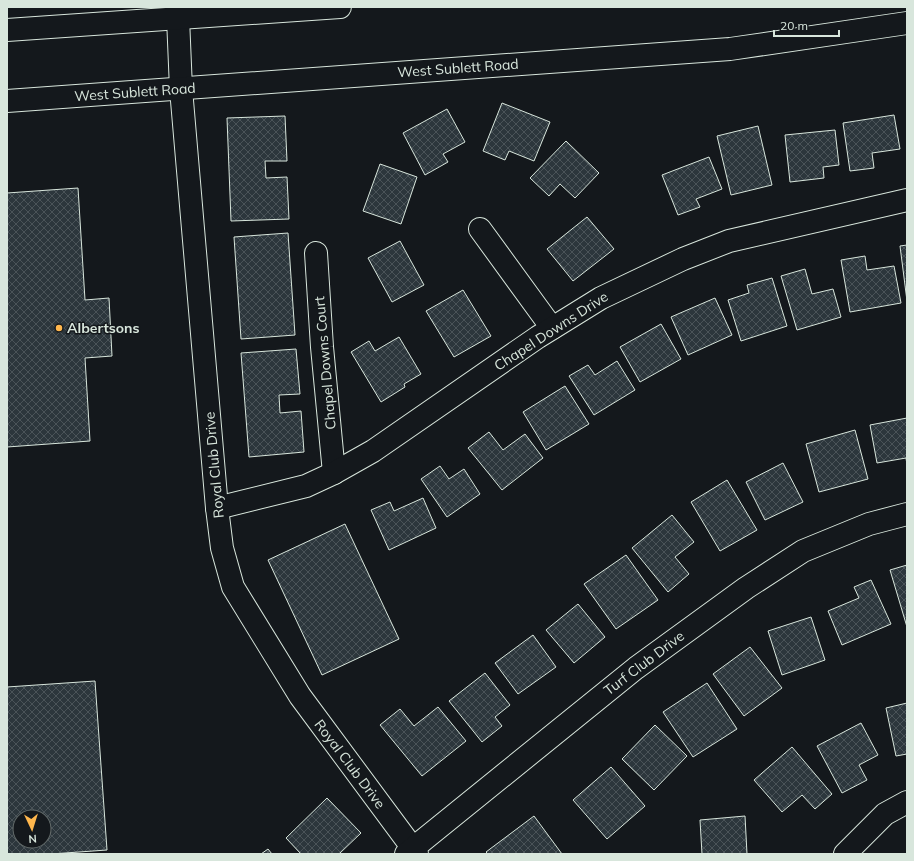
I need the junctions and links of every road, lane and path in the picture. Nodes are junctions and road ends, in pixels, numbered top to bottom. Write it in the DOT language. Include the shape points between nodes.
graph roads {
  1 [pos="340,7"];
  2 [pos="178,18"];
  3 [pos="907,23"];
  4 [pos="7,30"];
  5 [pos="181,89"];
  6 [pos="7,101"];
  7 [pos="907,200"];
  8 [pos="480,229"];
  9 [pos="316,253"];
  10 [pos="552,328"];
  11 [pos="334,473"];
  12 [pos="217,508"];
  13 [pos="907,514"];
  14 [pos="907,802"];
  15 [pos="412,852"];
  16 [pos="845,854"];
  1 -- 2 [label="street"];
  2 -- 4 [label="street"];
  2 -- 5 [label="street, Royal Club Drive"];
  3 -- 5 [label="street, West Sublett Road" via="730,48"];
  5 -- 6 [label="street, West Sublett Road"];
  5 -- 12 [label="street, Royal Club Drive"];
  7 -- 10 [label="street, Chapel Downs Drive" via="729,241 683,259 601,298"];
  8 -- 10 [label="street"];
  9 -- 11 [label="street, Chapel Downs Court"];
  10 -- 11 [label="street, Chapel Downs Drive" via="373,451"];
  11 -- 12 [label="street, Chapel Downs Drive" via="306,486"];
  12 -- 15 [label="street, Royal Club Drive" via="222,548 233,586 300,696"];
  13 -- 15 [label="street, Turf Club Drive" via="869,524 803,551 746,588 636,668"];
  14 -- 16 [label="street" via="885,814"];
}
